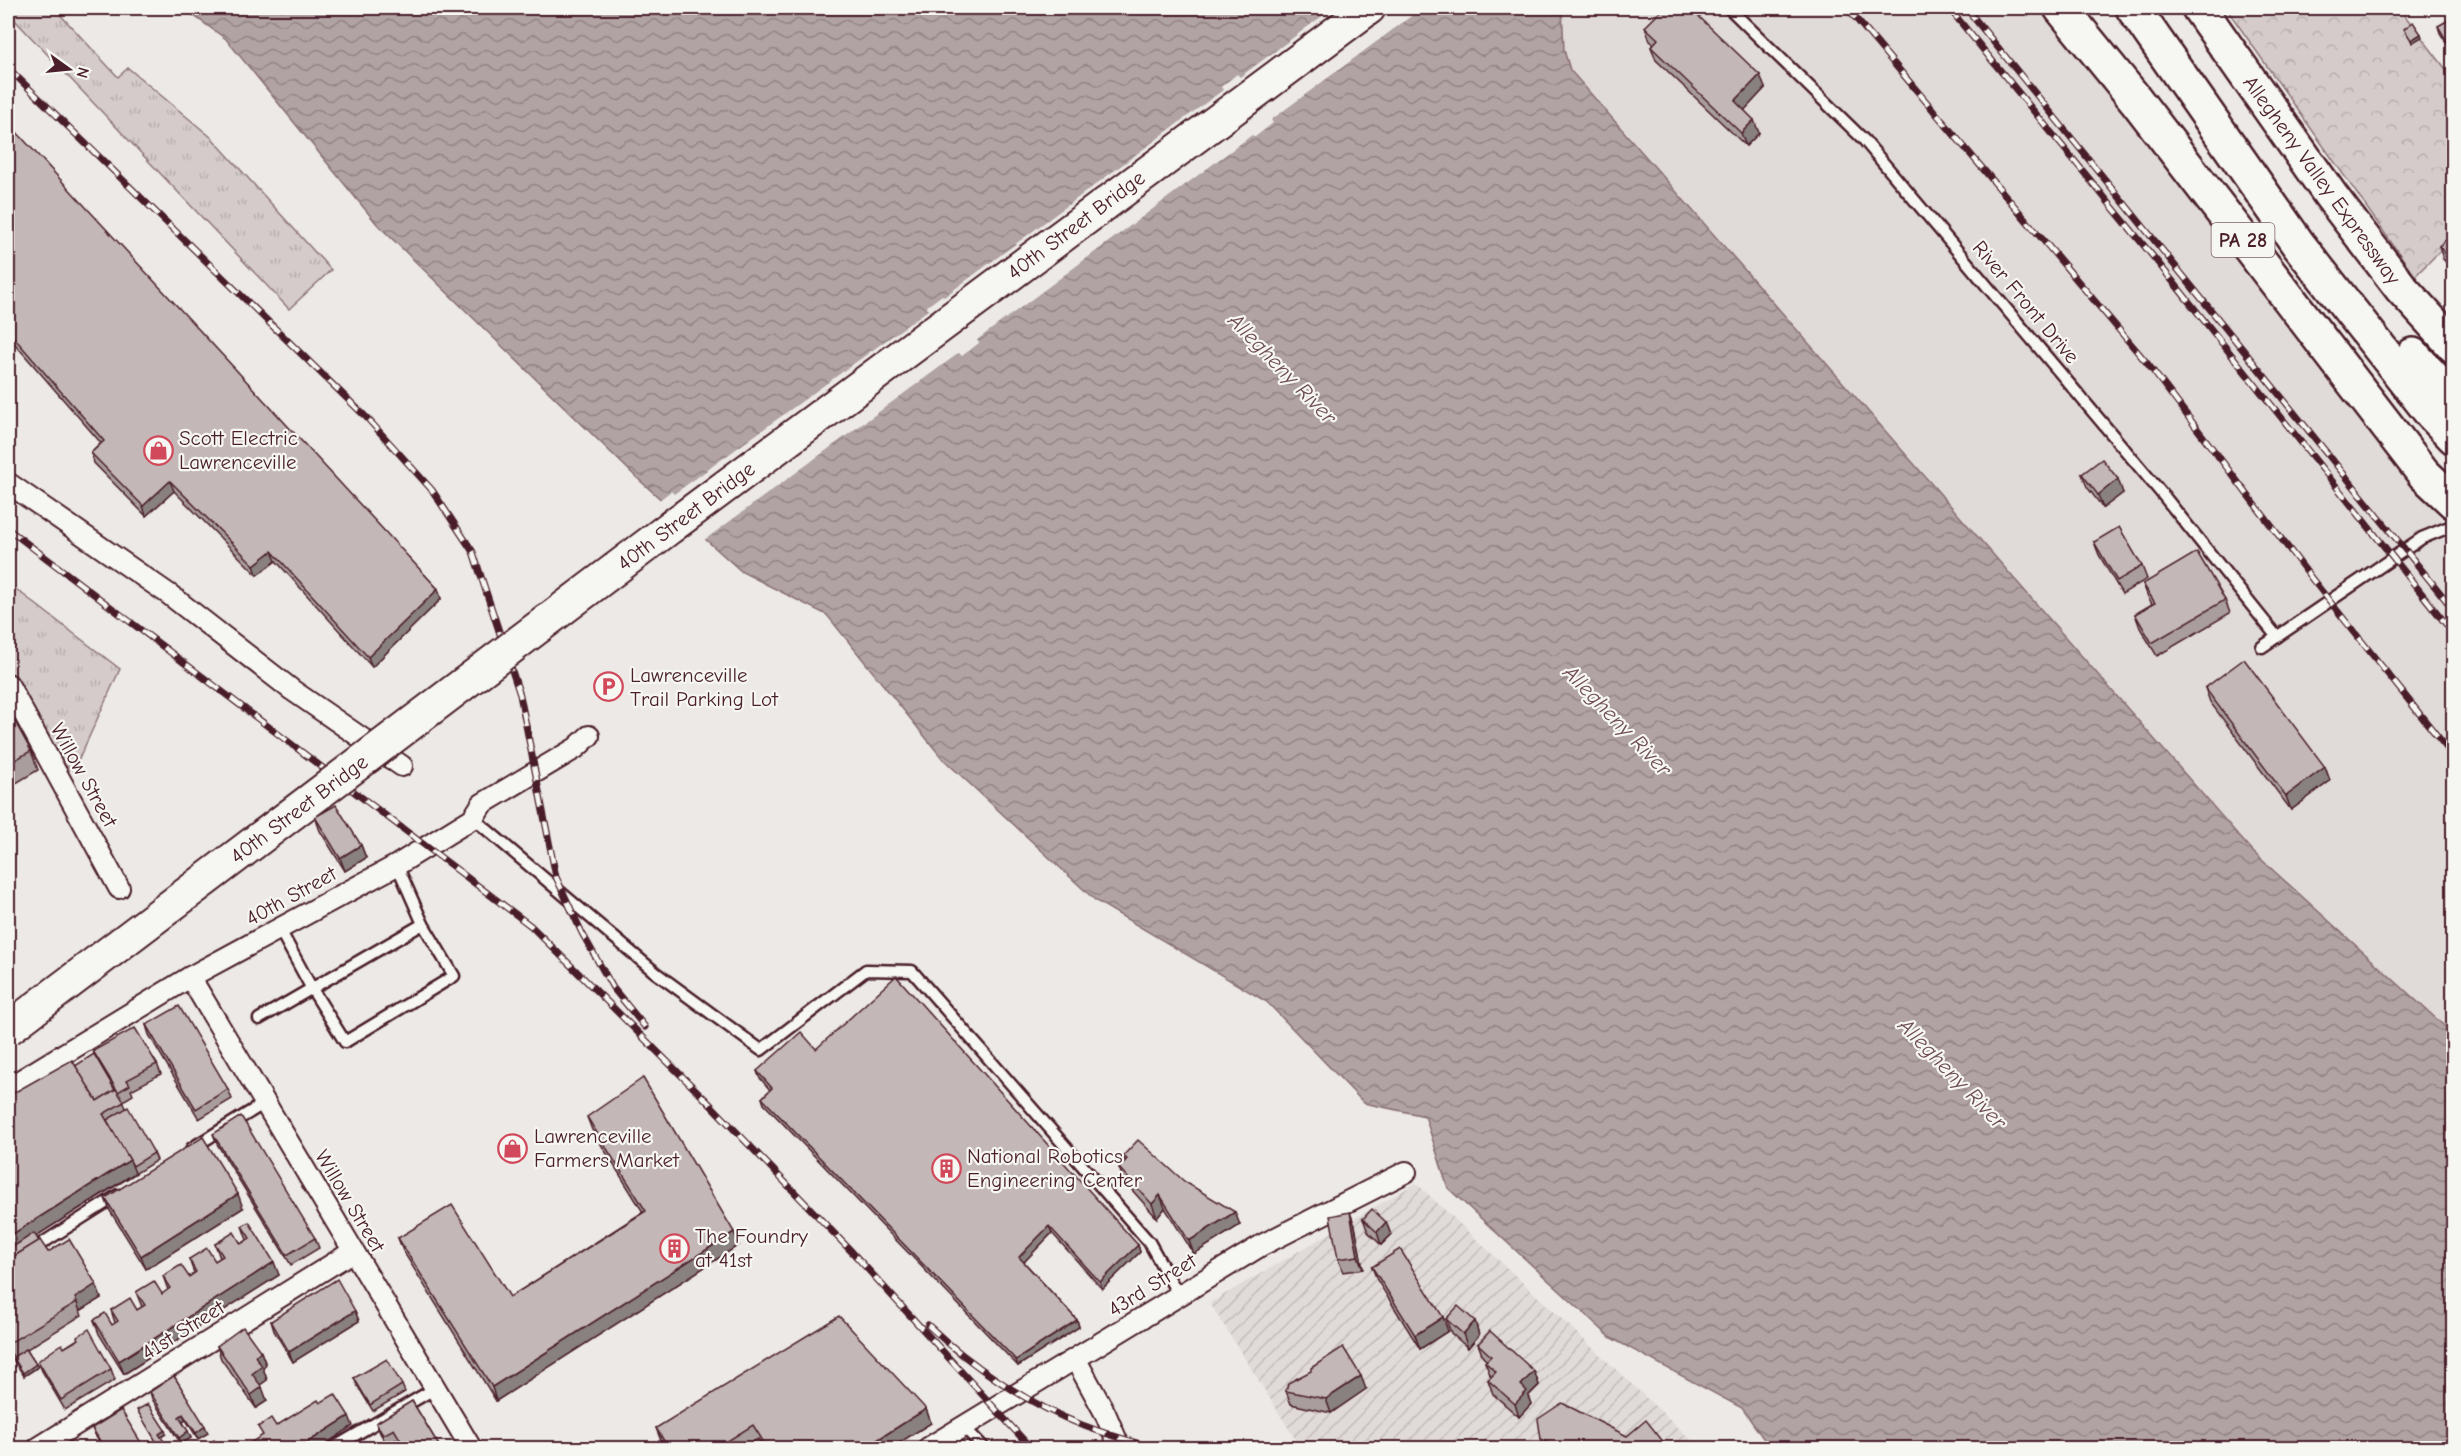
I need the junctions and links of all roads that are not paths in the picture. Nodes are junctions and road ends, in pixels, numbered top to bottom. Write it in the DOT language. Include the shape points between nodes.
graph roads {
  1 [pos="1369,8"];
  2 [pos="1729,8"];
  3 [pos="2061,8"];
  4 [pos="2133,8"];
  5 [pos="2158,8"];
  6 [pos="2201,12"];
  7 [pos="2454,346"];
  8 [pos="2454,401"];
  9 [pos="2454,437"];
  10 [pos="2424,474"];
  11 [pos="8,483"];
  12 [pos="2454,502"];
  13 [pos="2454,510"];
  14 [pos="2454,525"];
  15 [pos="2277,637"];
  16 [pos="2262,647"];
  17 [pos="8,684"];
  18 [pos="589,736"];
  19 [pos="402,766"];
  20 [pos="473,818"];
  21 [pos="397,865"];
  22 [pos="119,888"];
  23 [pos="423,924"];
  24 [pos="280,930"];
  25 [pos="190,976"];
  26 [pos="312,989"];
  27 [pos="259,1019"];
  28 [pos="8,1029"];
  29 [pos="8,1088"];
  30 [pos="263,1104"];
  31 [pos="178,1158"];
  32 [pos="1406,1172"];
  33 [pos="128,1189"];
  34 [pos="352,1252"];
  35 [pos="8,1265"];
  36 [pos="1179,1296"];
  37 [pos="1076,1360"];
  38 [pos="434,1389"];
  39 [pos="963,1426"];
  40 [pos="38,1449"];
  41 [pos="333,1449"];
  42 [pos="471,1449"];
  43 [pos="928,1449"];
  44 [pos="984,1449"];
  45 [pos="1120,1449"];
  1 -- 28 [label="main road, 40th Street Bridge, bridge" via="681,519"];
  2 -- 15 [label="lane, River Front Drive" via="1864,140 2163,495"];
  3 -- 10 [label="highway, PA 28"];
  4 -- 9 [label="highway" via="2298,244"];
  5 -- 8 [label="highway" via="2295,207 2350,279"];
  6 -- 7 [label="highway, Allegheny Valley Expressway" via="2331,196 2402,289"];
  10 -- 12 [label="highway, PA 28"];
  10 -- 13 [label="highway"];
  11 -- 19 [label="street" via="170,595 292,690"];
  14 -- 15 [label="lane" via="2421,538"];
  15 -- 16 [label="lane"];
  17 -- 22 [label="street, Willow Street"];
  18 -- 20 [label="street, 40th Street" via="576,748 482,804"];
  20 -- 21 [label="street, 40th Street"];
  20 -- 36 [label="lane" via="656,973 761,1050 866,970 912,971 1149,1242"];
  21 -- 23 [label="lane"];
  21 -- 24 [label="street, 40th Street"];
  23 -- 26 [label="lane"];
  23 -- 26 [label="lane" via="454,976 345,1042"];
  24 -- 25 [label="street, 40th Street"];
  24 -- 26 [label="lane"];
  25 -- 29 [label="street, 40th Street"];
  25 -- 30 [label="street, Willow Street"];
  26 -- 27 [label="lane"];
  30 -- 31 [label="lane"];
  30 -- 34 [label="street, Willow Street"];
  32 -- 36 [label="street, 43rd Street" via="1262,1245"];
  33 -- 35 [label="lane"];
  34 -- 38 [label="street, Willow Street"];
  34 -- 40 [label="street, 41st Street"];
  36 -- 37 [label="street, 43rd Street"];
  37 -- 39 [label="street, 43rd Street"];
  37 -- 45 [label="street"];
  38 -- 41 [label="lane"];
  38 -- 42 [label="street, Willow Street"];
  39 -- 43 [label="street, 43rd Street"];
  39 -- 44 [label="lane"];
}
